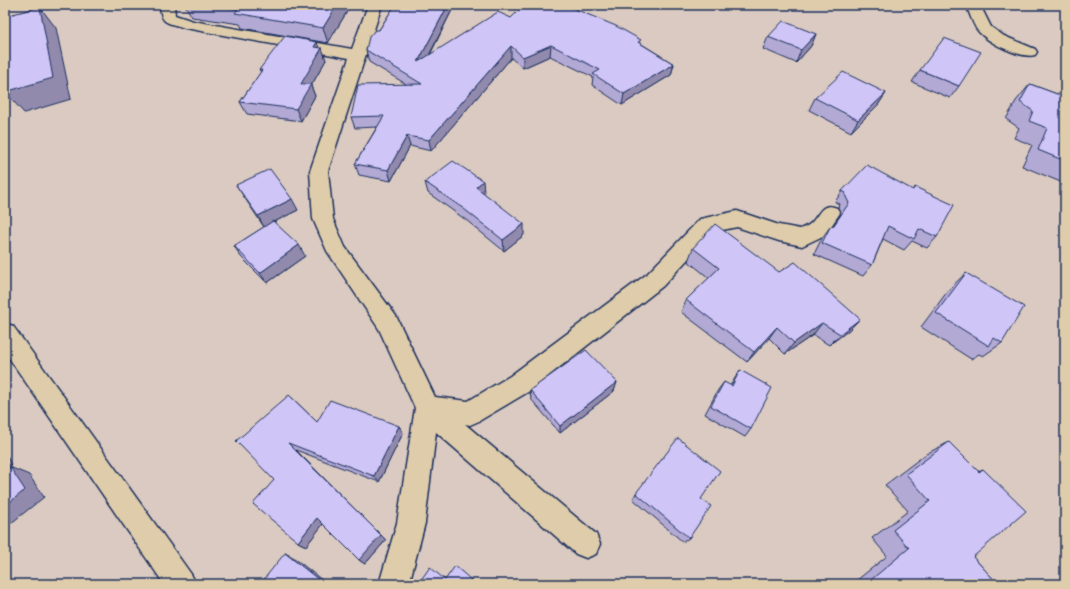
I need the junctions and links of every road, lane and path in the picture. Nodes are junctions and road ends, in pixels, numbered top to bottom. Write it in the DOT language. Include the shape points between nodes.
graph roads {
  1 [pos="167,5"];
  2 [pos="375,5"];
  3 [pos="973,5"];
  4 [pos="1030,52"];
  5 [pos="359,55"];
  6 [pos="830,213"];
  7 [pos="5,333"];
  8 [pos="427,408"];
  9 [pos="586,544"];
  10 [pos="181,584"];
  11 [pos="394,584"];
  1 -- 5 [label="street" via="168,17 190,25"];
  2 -- 5 [label="street"];
  3 -- 4 [label="street" via="985,30 998,39"];
  5 -- 8 [label="street" via="319,171 323,219 337,251 388,323"];
  6 -- 8 [label="street" via="818,229 802,238 737,219 707,225 655,280 519,384 470,413"];
  7 -- 10 [label="street"];
  8 -- 9 [label="street"];
  8 -- 11 [label="street" via="411,523"];
}
